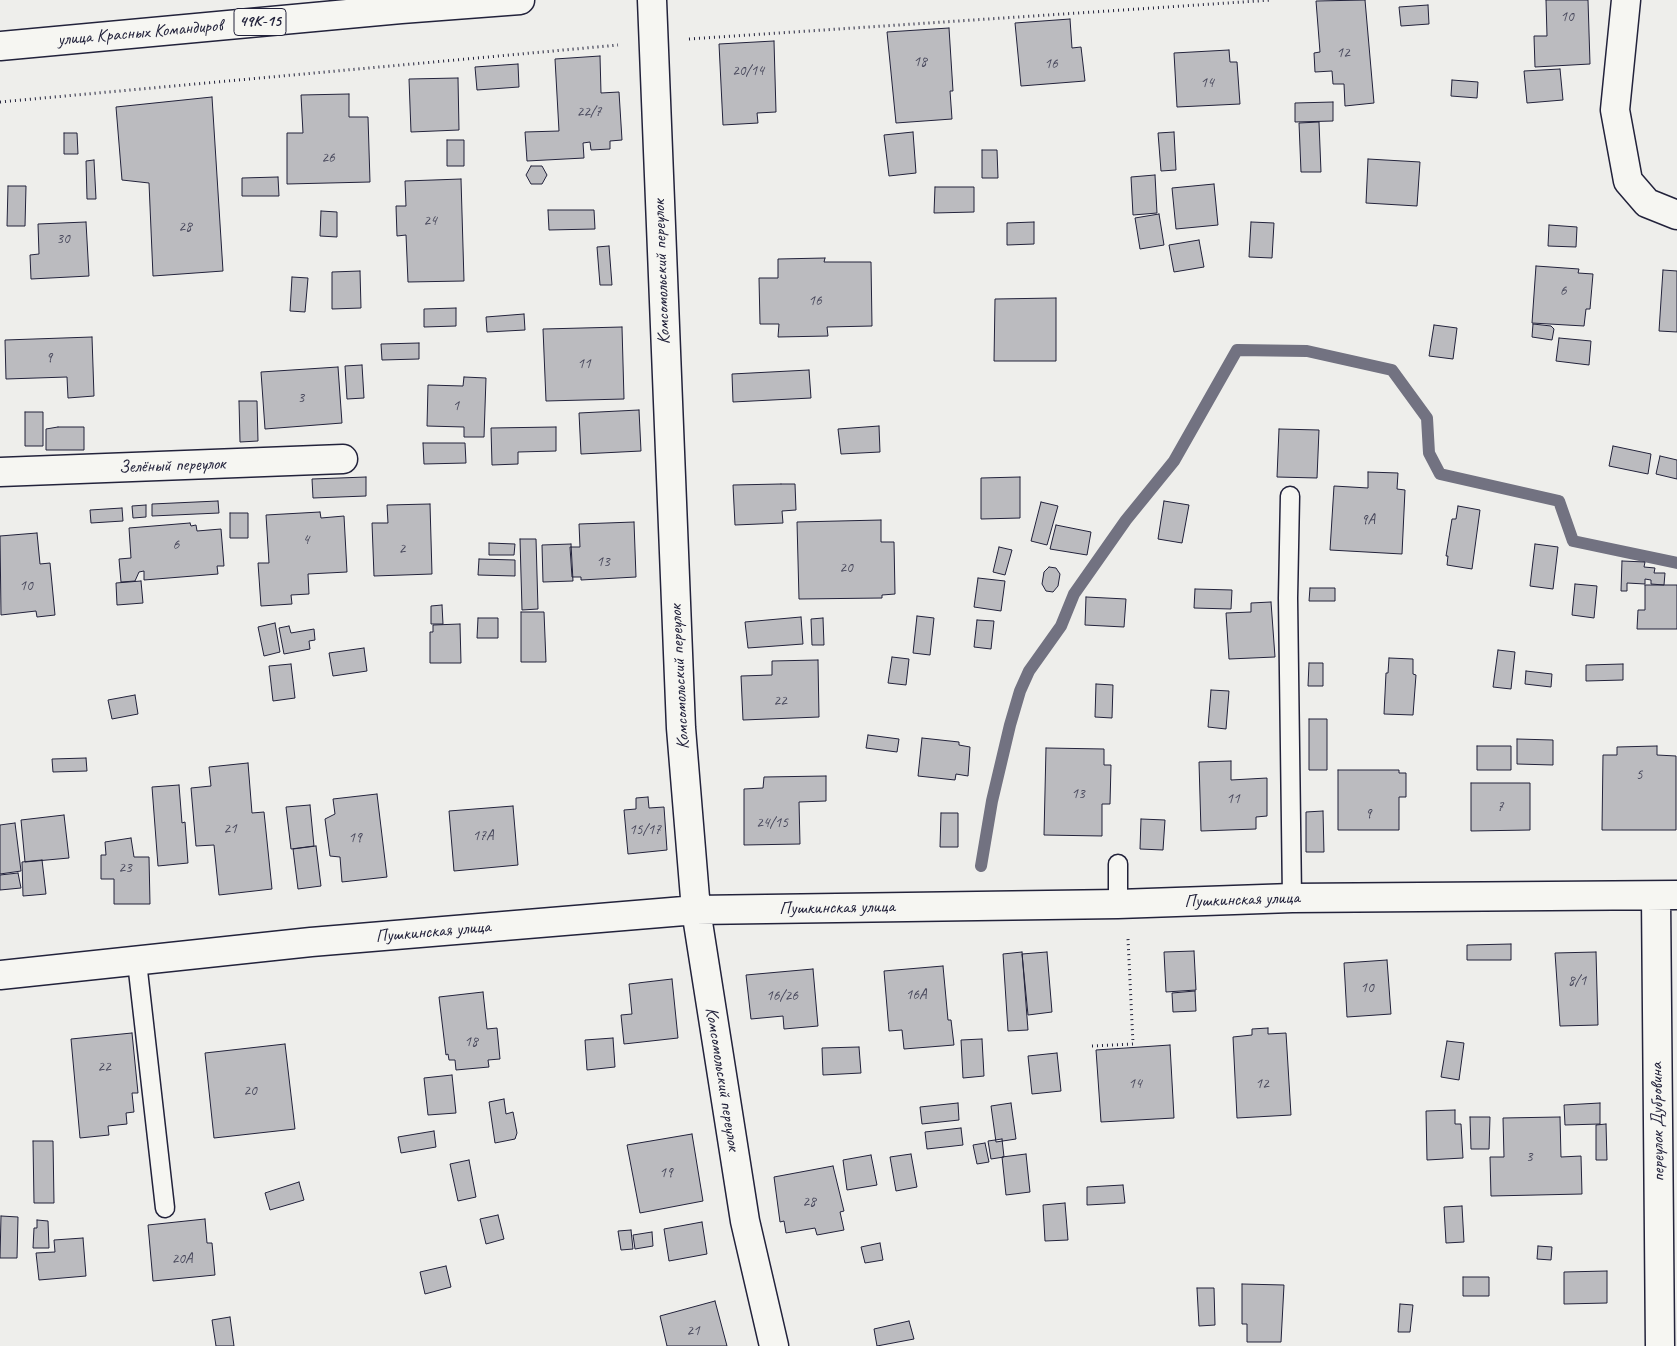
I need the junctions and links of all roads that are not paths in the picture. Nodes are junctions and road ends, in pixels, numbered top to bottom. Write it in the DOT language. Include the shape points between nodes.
graph roads {
  1 [pos="520,0"];
  2 [pos="652,0"];
  3 [pos="1626,0"];
  4 [pos="0,46"];
  5 [pos="1677,215"];
  6 [pos="344,459"];
  7 [pos="0,472"];
  8 [pos="1290,496"];
  9 [pos="1118,864"];
  10 [pos="1666,896"];
  11 [pos="1292,898"];
  12 [pos="1118,904"];
  13 [pos="696,910"];
  14 [pos="137,962"];
  15 [pos="0,975"];
  16 [pos="165,1208"];
  17 [pos="774,1346"];
  18 [pos="1660,1346"];
  1 -- 4 [label="street, улица Красных Командиров / 49К-15"];
  2 -- 13 [label="street, Комсомольский переулок" via="681,718"];
  3 -- 5 [label="street" via="1615,110 1628,181 1647,202"];
  6 -- 7 [label="street, Зелёный переулок"];
  8 -- 11 [label="lane" via="1288,598"];
  9 -- 12 [label="lane"];
  10 -- 11 [label="street, Пушкинская улица"];
  10 -- 18 [label="street, переулок Дубровина"];
  11 -- 12 [label="street, Пушкинская улица"];
  12 -- 13 [label="street, Пушкинская улица"];
  13 -- 14 [label="street, Пушкинская улица" via="311,942"];
  13 -- 17 [label="street, Комсомольский переулок" via="745,1221"];
  14 -- 15 [label="street, Пушкинская улица"];
  14 -- 16 [label="lane"];
}
